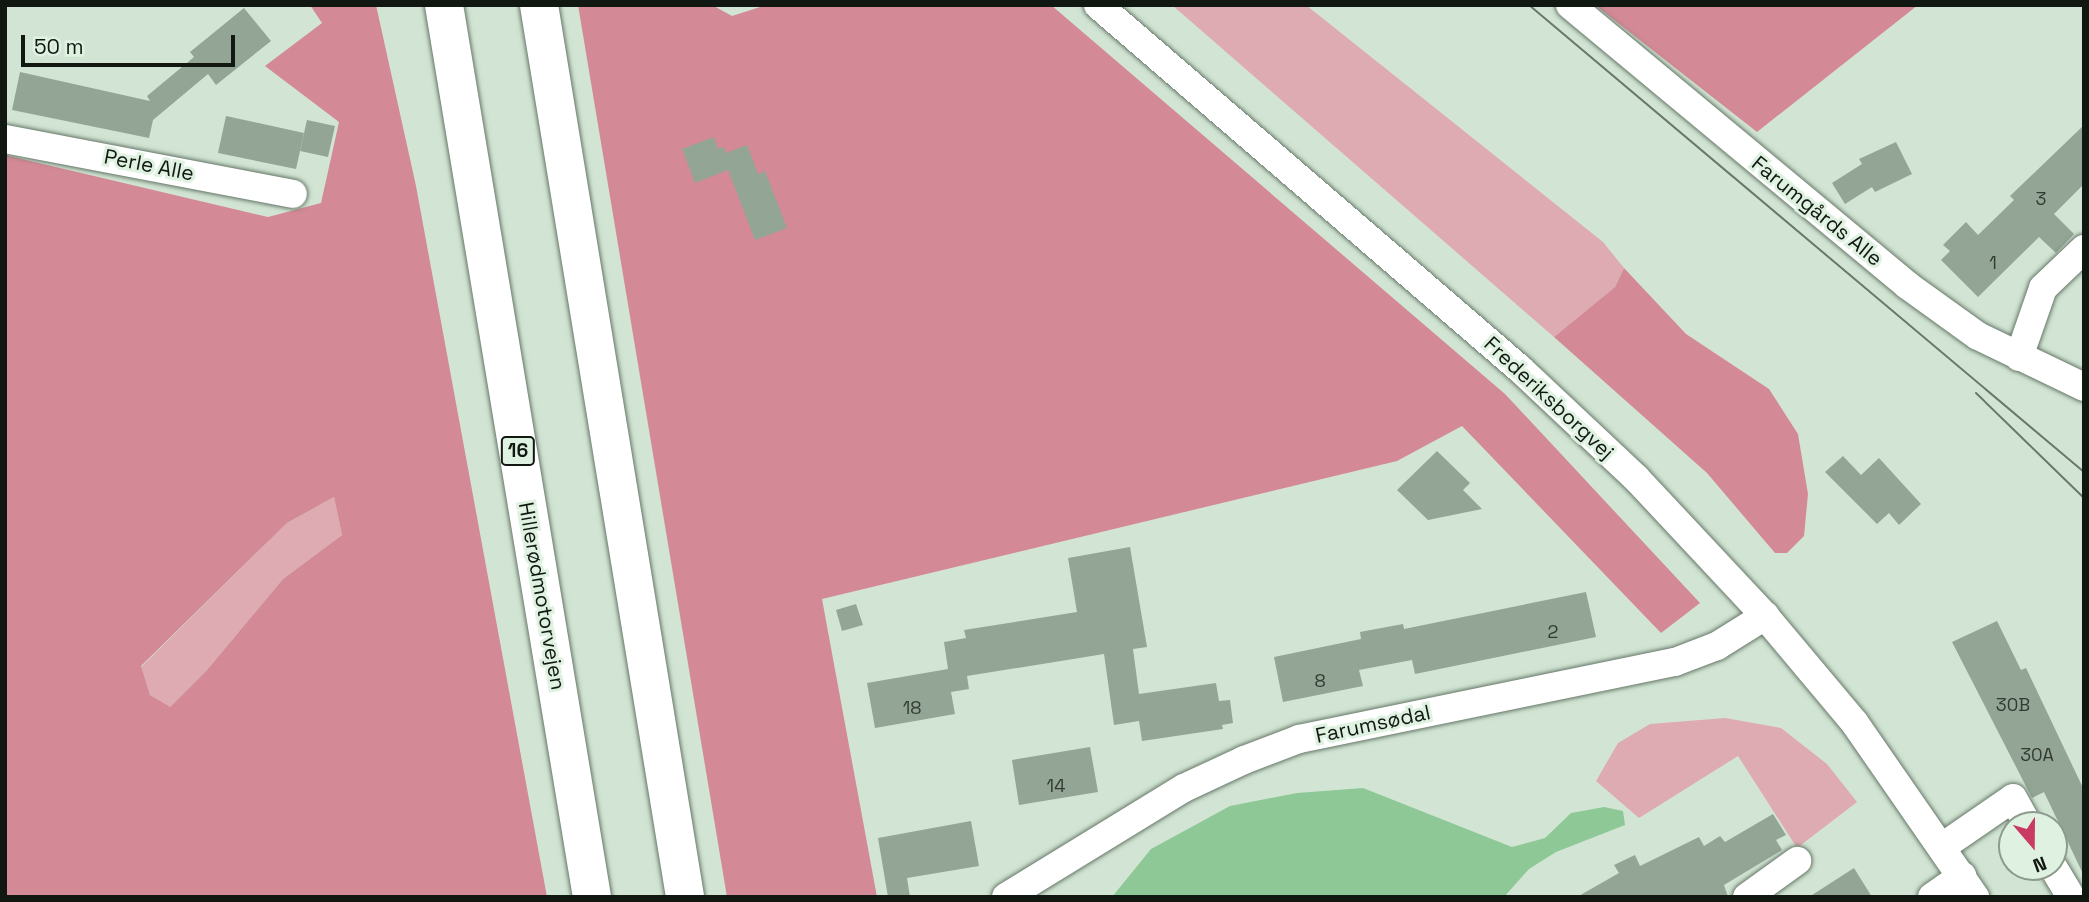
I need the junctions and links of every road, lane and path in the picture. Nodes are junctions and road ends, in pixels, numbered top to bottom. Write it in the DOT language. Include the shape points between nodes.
graph roads {
  1 [pos="443,5"];
  2 [pos="539,5"];
  3 [pos="1098,5"];
  4 [pos="1570,5"];
  5 [pos="5,139"];
  6 [pos="293,194"];
  7 [pos="2084,249"];
  8 [pos="2019,357"];
  9 [pos="2084,387"];
  10 [pos="1765,616"];
  11 [pos="2020,811"];
  12 [pos="1942,848"];
  13 [pos="1797,861"];
  14 [pos="2061,881"];
  15 [pos="1969,887"];
  16 [pos="593,897"];
  17 [pos="685,897"];
  18 [pos="1006,897"];
  19 [pos="1747,897"];
  20 [pos="1932,897"];
  21 [pos="2071,897"];
  1 -- 16 [label="highway, Hillerødmotorvejen / 16"];
  2 -- 17 [label="highway"];
  3 -- 10 [label="street, Frederiksborgvej" via="1520,369 1636,478"];
  4 -- 8 [label="street, Farumgårds Alle" via="1907,285 1978,335"];
  5 -- 6 [label="street, Perle Alle"];
  7 -- 8 [label="street" via="2043,288"];
  8 -- 9 [label="street, Farumgårds Alle"];
  10 -- 12 [label="street, Frederiksborgvej" via="1854,722"];
  10 -- 18 [label="street, Farumsødal" via="1717,646 1675,662 1299,739 1184,788"];
  11 -- 12 [label="street" via="2013,798"];
  12 -- 15 [label="street, Frederiksborgvej"];
  13 -- 19 [label="street"];
  14 -- 21 [label="street"];
  15 -- 20 [label="street, Frederiksborgvej"];
}
